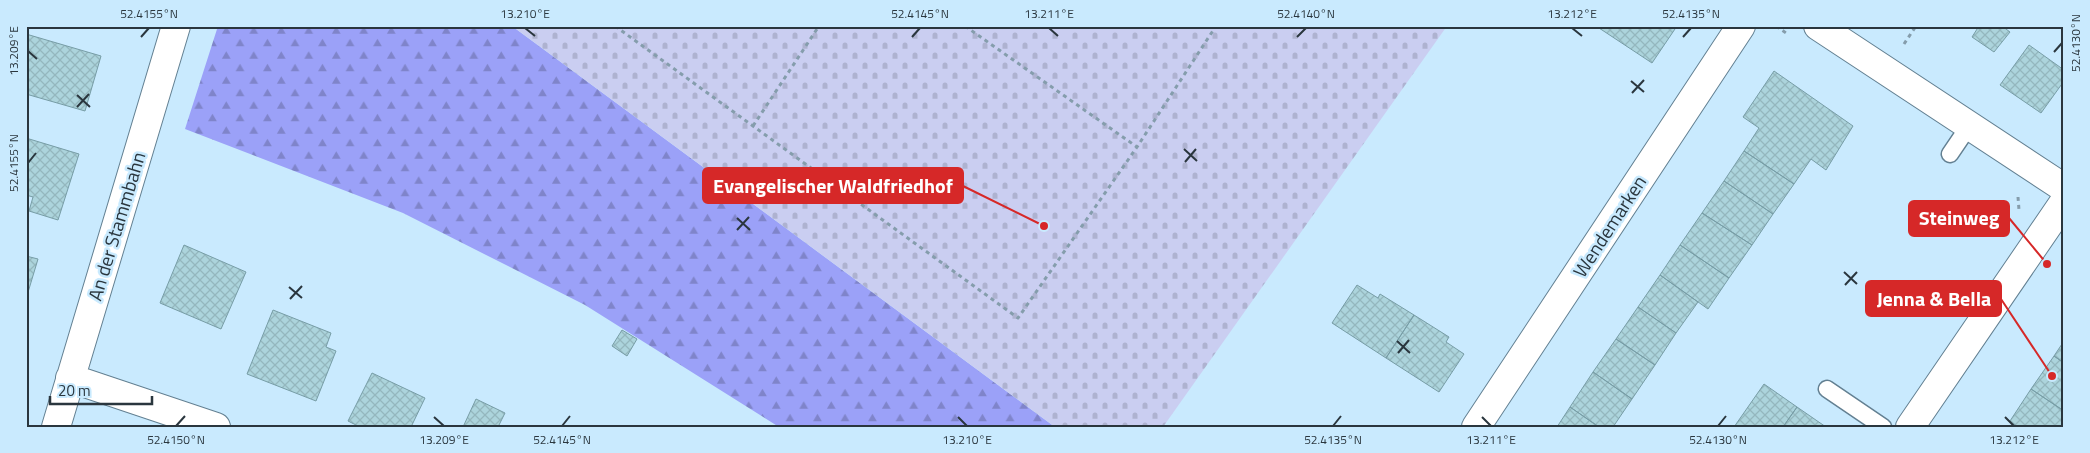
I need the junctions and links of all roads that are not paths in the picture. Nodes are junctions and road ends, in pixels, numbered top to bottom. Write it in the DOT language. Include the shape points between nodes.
graph roads {
  1 [pos="176,26"];
  2 [pos="1741,26"];
  3 [pos="1818,26"];
  4 [pos="1969,126"];
  5 [pos="1950,154"];
  6 [pos="2064,188"];
  7 [pos="2064,202"];
  8 [pos="70,378"];
  9 [pos="1827,389"];
  10 [pos="56,427"];
  11 [pos="216,427"];
  12 [pos="1476,427"];
  13 [pos="1884,427"];
  14 [pos="1910,427"];
  1 -- 8 [label="street, An der Stammbahn"];
  2 -- 12 [label="street, Wendemarken"];
  3 -- 4 [label="street"];
  4 -- 5 [label="lane"];
  4 -- 6 [label="street"];
  7 -- 14 [label="street"];
  8 -- 10 [label="street, An der Stammbahn"];
  8 -- 11 [label="street"];
  9 -- 13 [label="lane"];
}
